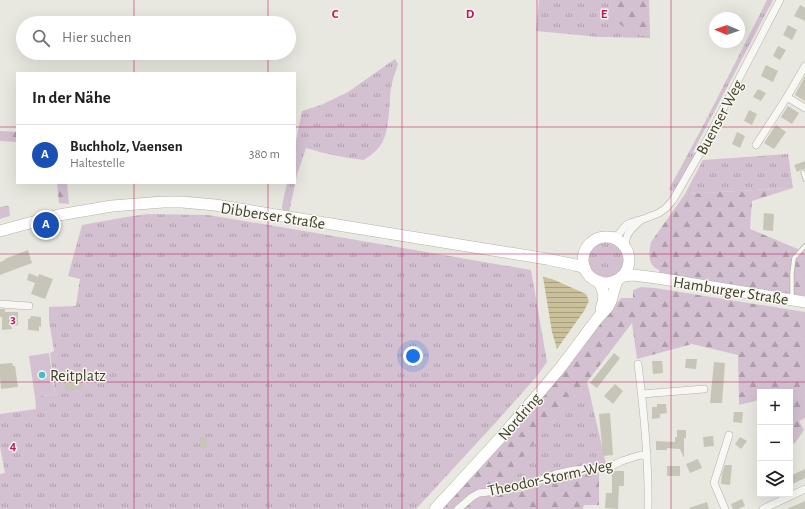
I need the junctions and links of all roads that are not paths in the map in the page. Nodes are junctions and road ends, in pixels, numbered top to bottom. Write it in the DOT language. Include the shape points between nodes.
graph roads {
  1 [pos="780,0"];
  2 [pos="805,66"];
  3 [pos="787,97"];
  4 [pos="805,108"];
  5 [pos="756,144"];
  6 [pos="803,172"];
  7 [pos="805,179"];
  8 [pos="641,220"];
  9 [pos="0,231"];
  10 [pos="610,237"];
  11 [pos="805,246"];
  12 [pos="625,248"];
  13 [pos="585,251"];
  14 [pos="547,259"];
  15 [pos="629,260"];
  16 [pos="584,268"];
  17 [pos="619,278"];
  18 [pos="657,278"];
  19 [pos="598,281"];
  20 [pos="792,300"];
  21 [pos="805,302"];
  22 [pos="0,304"];
  23 [pos="29,306"];
  24 [pos="597,319"];
  25 [pos="638,364"];
  26 [pos="704,389"];
  27 [pos="642,394"];
  28 [pos="729,435"];
  29 [pos="647,456"];
  30 [pos="805,489"];
  31 [pos="435,509"];
  32 [pos="458,509"];
  33 [pos="648,509"];
  34 [pos="725,509"];
  35 [pos="763,509"];
  1 -- 8 [label="street, Buenser Weg" via="673,200 659,213"];
  2 -- 3 [label="street"];
  3 -- 4 [label="street"];
  3 -- 5 [label="street"];
  6 -- 7 [label="lane"];
  8 -- 10 [label="street, Buenser Weg" via="626,225 619,234"];
  8 -- 12 [label="street, Buenser Weg" via="626,237"];
  9 -- 14 [label="main road, Dibberser Straße" via="86,210 145,202 182,202 215,205"];
  10 -- 12 [label="main road" via="619,241"];
  10 -- 13 [label="main road" via="595,240"];
  11 -- 20 [label="lane" via="794,258"];
  12 -- 15 [label="main road"];
  13 -- 14 [label="main road, Dibberser Straße" via="575,257"];
  13 -- 16 [label="main road"];
  14 -- 16 [label="main road, Dibberser Straße"];
  15 -- 17 [label="main road" via="627,269"];
  15 -- 18 [label="main road, Hamburger Straße" via="638,270"];
  16 -- 19 [label="main road"];
  17 -- 18 [label="main road, Hamburger Straße" via="636,275"];
  17 -- 19 [label="main road" via="607,283"];
  17 -- 24 [label="main road, Nordring" via="610,304"];
  18 -- 20 [label="main road, Hamburger Straße"];
  19 -- 24 [label="main road, Nordring" via="604,296"];
  20 -- 21 [label="main road, Hamburger Straße"];
  22 -- 23 [label="street"];
  24 -- 31 [label="main road, Nordring" via="540,392"];
  25 -- 27 [label="street"];
  26 -- 27 [label="street"];
  27 -- 29 [label="street"];
  28 -- 34 [label="street" via="714,483"];
  29 -- 32 [label="street, Theodor-Storm-Weg" via="634,457 607,468 556,474 508,490 479,493"];
  29 -- 33 [label="street"];
  30 -- 35 [label="street"];
}
